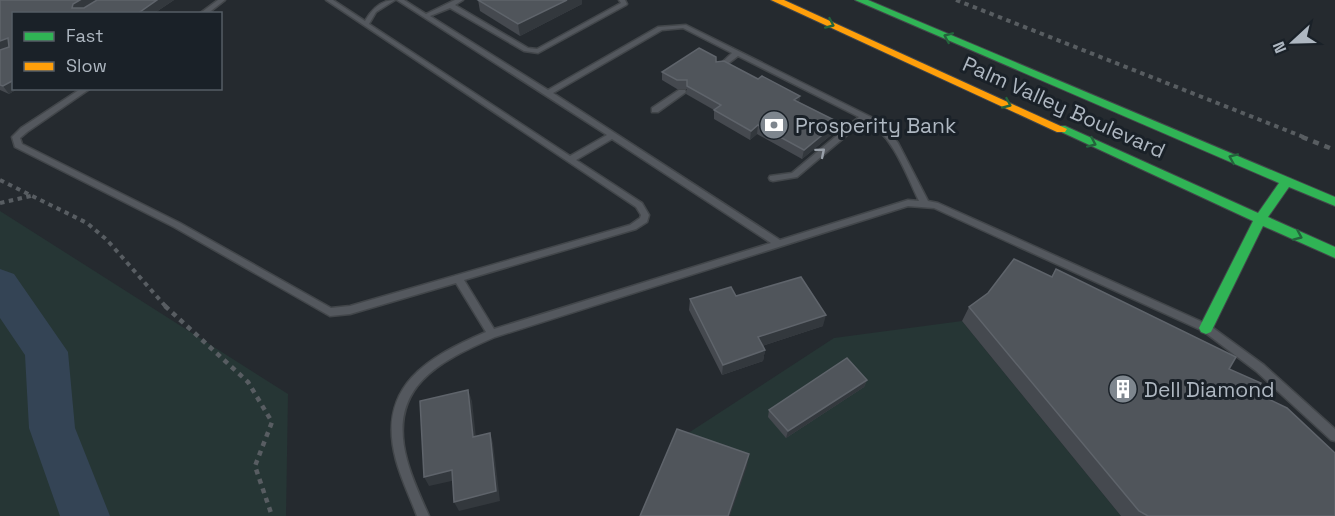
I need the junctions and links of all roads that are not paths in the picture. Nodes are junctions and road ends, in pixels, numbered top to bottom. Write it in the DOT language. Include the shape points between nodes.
graph roads {
  1 [pos="222,0"];
  2 [pos="329,0"];
  3 [pos="392,0"];
  4 [pos="400,0"];
  5 [pos="460,0"];
  6 [pos="621,0"];
  7 [pos="776,0"];
  8 [pos="860,0"];
  9 [pos="450,4"];
  10 [pos="205,12"];
  11 [pos="426,16"];
  12 [pos="366,24"];
  13 [pos="738,52"];
  14 [pos="719,68"];
  15 [pos="85,90"];
  16 [pos="682,92"];
  17 [pos="548,93"];
  18 [pos="655,110"];
  19 [pos="864,117"];
  20 [pos="613,135"];
  21 [pos="571,159"];
  22 [pos="774,178"];
  23 [pos="1287,181"];
  24 [pos="924,202"];
  25 [pos="1335,202"];
  26 [pos="1260,219"];
  27 [pos="778,243"];
  28 [pos="1335,253"];
  29 [pos="458,278"];
  30 [pos="1206,328"];
  31 [pos="492,334"];
  32 [pos="1335,436"];
  33 [pos="423,516"];
  1 -- 10 [label="lane"];
  2 -- 12 [label="lane"];
  3 -- 12 [label="lane" via="374,11"];
  4 -- 11 [label="lane"];
  5 -- 9 [label="lane"];
  6 -- 9 [label="lane" via="624,4 538,51 526,50"];
  7 -- 26 [label="main road, Palm Valley Boulevard, one-way"];
  23 -- 8 [label="main road, Palm Valley Boulevard, one-way"];
  9 -- 11 [label="lane"];
  11 -- 17 [label="lane"];
  12 -- 21 [label="lane"];
  13 -- 14 [label="lane"];
  13 -- 17 [label="lane" via="695,30 660,28"];
  13 -- 19 [label="lane"];
  15 -- 29 [label="lane" via="16,136 18,145 177,225 330,312 350,310"];
  16 -- 18 [label="lane"];
  17 -- 20 [label="lane"];
  22 -- 19 [label="lane, one-way" via="794,175"];
  19 -- 24 [label="lane" via="878,124 894,143"];
  20 -- 21 [label="lane"];
  20 -- 27 [label="lane"];
  21 -- 29 [label="lane" via="639,205 644,220 633,227"];
  23 -- 25 [label="main road, Palm Valley Boulevard"];
  23 -- 26 [label="main road"];
  24 -- 27 [label="lane" via="890,207"];
  24 -- 30 [label="lane"];
  26 -- 28 [label="main road, Palm Valley Boulevard, one-way"];
  26 -- 30 [label="main road"];
  27 -- 31 [label="lane"];
  29 -- 31 [label="lane"];
  30 -- 32 [label="lane" via="1260,368"];
  31 -- 33 [label="lane" via="434,361 415,379 399,405 399,452"];
}
